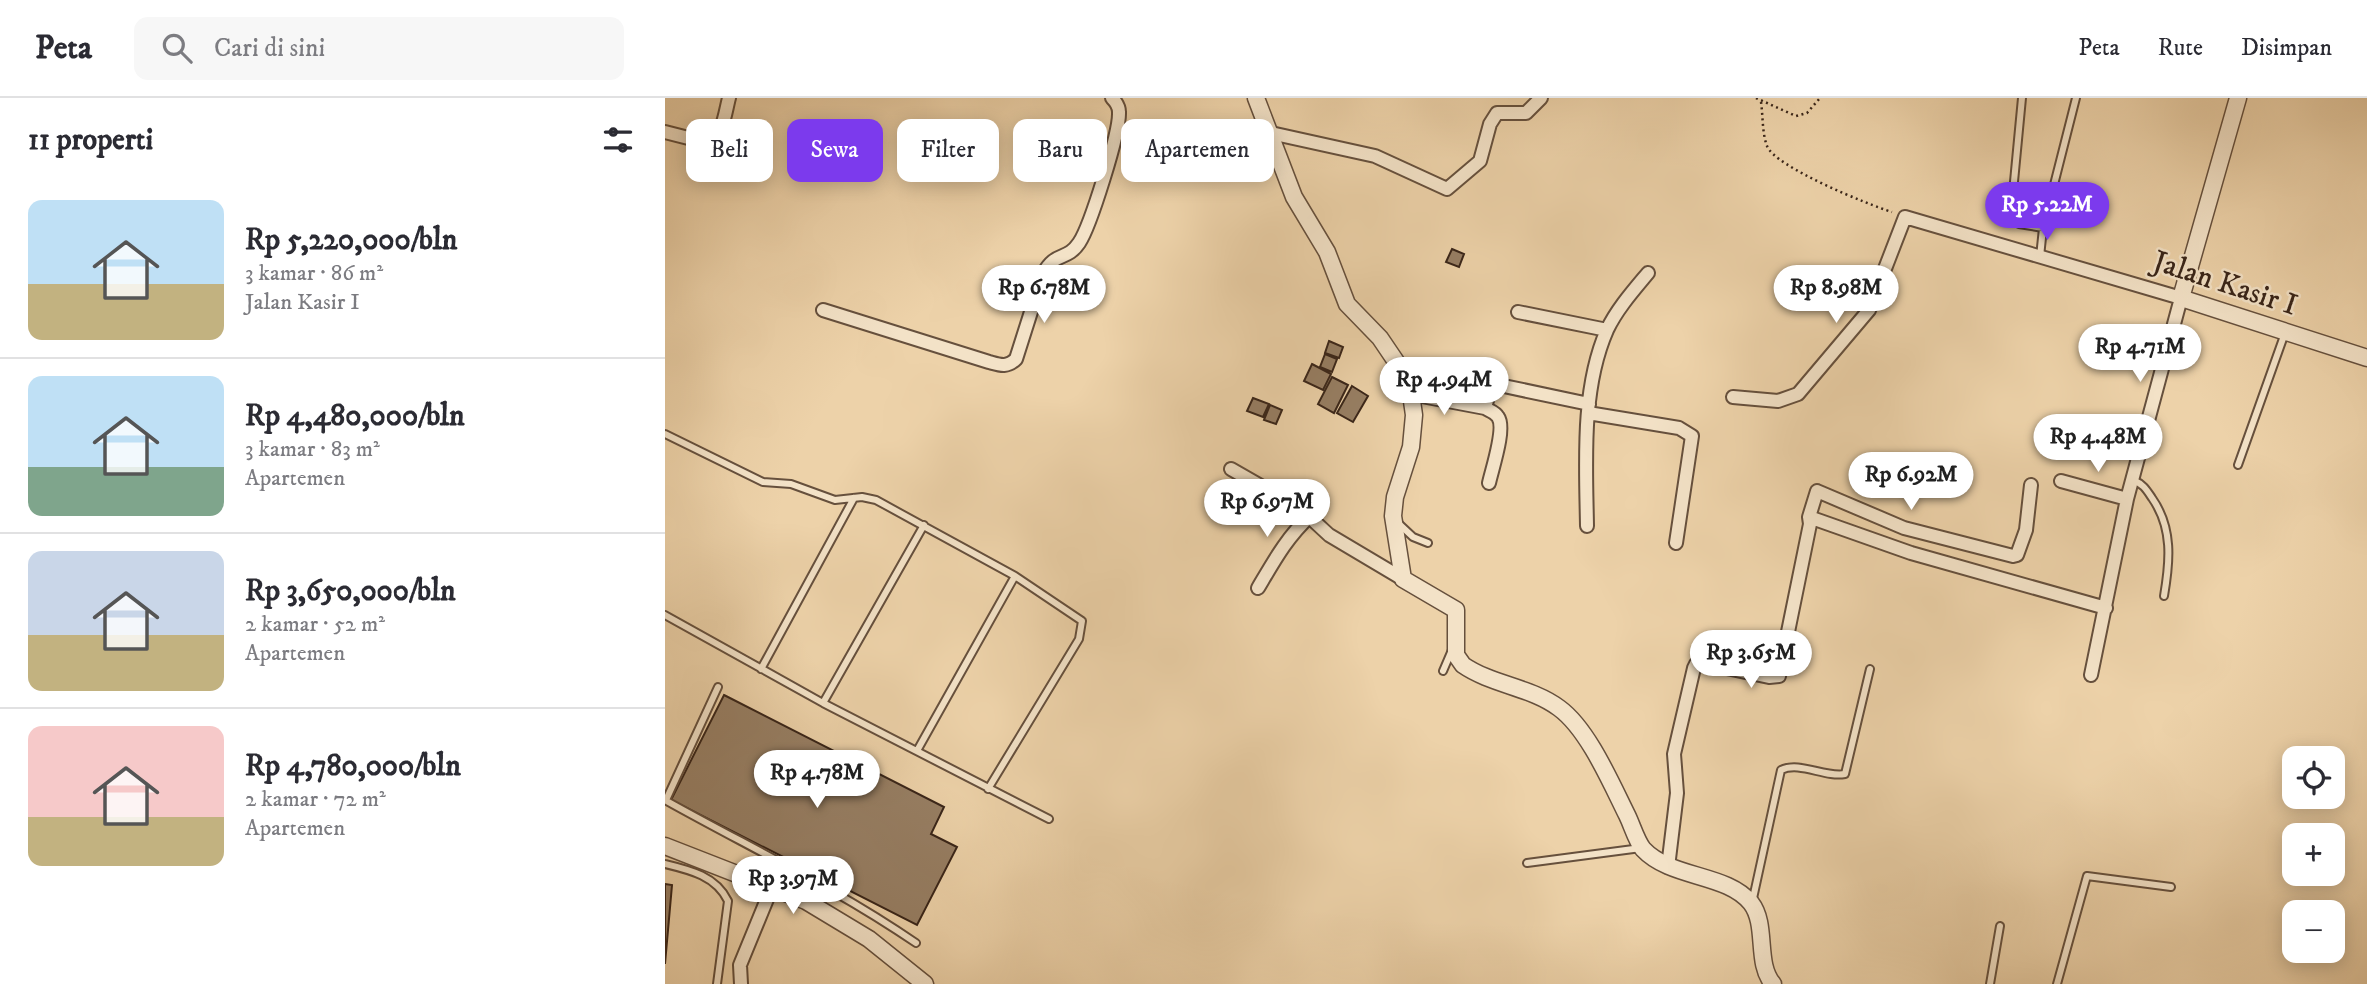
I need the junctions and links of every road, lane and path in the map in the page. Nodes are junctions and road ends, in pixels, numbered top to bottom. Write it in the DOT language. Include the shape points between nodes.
graph roads {
  1 [pos="729,98"];
  2 [pos="1112,98"];
  3 [pos="1257,98"];
  4 [pos="1541,98"];
  5 [pos="1756,98"];
  6 [pos="1820,98"];
  7 [pos="2022,98"];
  8 [pos="2076,98"];
  9 [pos="2238,98"];
  10 [pos="1761,102"];
  11 [pos="1265,119"];
  12 [pos="665,132"];
  13 [pos="1274,134"];
  14 [pos="1274,141"];
  15 [pos="1905,217"];
  16 [pos="2043,228"];
  17 [pos="2040,257"];
  18 [pos="1648,273"];
  19 [pos="2181,298"];
  20 [pos="824,310"];
  21 [pos="1518,312"];
  22 [pos="1607,330"];
  23 [pos="2285,333"];
  24 [pos="2367,358"];
  25 [pos="1411,394"];
  26 [pos="1733,397"];
  27 [pos="1485,408"];
  28 [pos="1589,409"];
  29 [pos="665,434"];
  30 [pos="2238,465"];
  31 [pos="1231,469"];
  32 [pos="2133,480"];
  33 [pos="2061,481"];
  34 [pos="1489,483"];
  35 [pos="2031,485"];
  36 [pos="854,498"];
  37 [pos="2127,499"];
  38 [pos="1310,516"];
  39 [pos="1393,516"];
  40 [pos="1809,517"];
  41 [pos="924,525"];
  42 [pos="1587,526"];
  43 [pos="1428,543"];
  44 [pos="1676,543"];
  45 [pos="1015,576"];
  46 [pos="1403,579"];
  47 [pos="1258,588"];
  48 [pos="2164,596"];
  49 [pos="2106,608"];
  50 [pos="665,615"];
  51 [pos="1455,642"];
  52 [pos="761,669"];
  53 [pos="1870,669"];
  54 [pos="1443,671"];
  55 [pos="2091,675"];
  56 [pos="718,687"];
  57 [pos="823,703"];
  58 [pos="918,749"];
  59 [pos="988,789"];
  60 [pos="665,800"];
  61 [pos="1049,819"];
  62 [pos="665,846"];
  63 [pos="1643,848"];
  64 [pos="1527,863"];
  65 [pos="665,864"];
  66 [pos="1668,867"];
  67 [pos="772,887"];
  68 [pos="2171,887"];
  69 [pos="1752,905"];
  70 [pos="2000,926"];
  71 [pos="916,943"];
  72 [pos="1770,983"];
  73 [pos="717,984"];
  74 [pos="741,984"];
  75 [pos="926,984"];
  76 [pos="1990,984"];
  77 [pos="2057,984"];
  1 -- 12 [label="street" via="713,141"];
  2 -- 20 [label="street" via="1119,113 1112,151 1086,228 1070,253 1049,262 1011,364 989,362"];
  3 -- 11 [label="street"];
  4 -- 13 [label="street" via="1525,113 1497,113 1480,161 1445,189 1364,152"];
  5 -- 10 [label="path"];
  6 -- 10 [label="path" via="1807,113 1796,116"];
  7 -- 16 [label="lane" via="2011,213 2019,224"];
  8 -- 16 [label="lane"];
  9 -- 19 [label="street"];
  10 -- 15 [label="path" via="1767,147 1780,159 1819,182"];
  14 -- 25 [label="street" via="1294,197 1327,252 1347,303 1385,345"];
  15 -- 17 [label="street, Jalan Kasir I"];
  15 -- 26 [label="street" via="1869,310 1798,394 1778,401"];
  16 -- 17 [label="lane"];
  17 -- 19 [label="street, Jalan Kasir I"];
  18 -- 22 [label="street"];
  19 -- 23 [label="street, Jalan Kasir I"];
  19 -- 32 [label="street"];
  21 -- 22 [label="street"];
  22 -- 28 [label="street"];
  23 -- 24 [label="street, Jalan Kasir I"];
  23 -- 30 [label="lane"];
  25 -- 27 [label="street"];
  25 -- 39 [label="street" via="1411,447"];
  27 -- 28 [label="street" via="1490,389 1499,385"];
  27 -- 34 [label="street" via="1501,420"];
  28 -- 42 [label="street"];
  28 -- 44 [label="street" via="1679,428 1692,436"];
  29 -- 36 [label="lane" via="763,482 791,484 835,500"];
  31 -- 38 [label="street"];
  32 -- 37 [label="street"];
  32 -- 48 [label="lane" via="2142,483 2160,509 2168,533"];
  33 -- 37 [label="street"];
  35 -- 40 [label="street" via="2026,530 2013,556 1904,528 1817,491"];
  36 -- 41 [label="lane" via="876,500"];
  36 -- 52 [label="lane"];
  37 -- 49 [label="street"];
  38 -- 46 [label="street" via="1329,535"];
  38 -- 47 [label="street" via="1287,539"];
  39 -- 43 [label="lane" via="1406,532"];
  39 -- 46 [label="street"];
  40 -- 49 [label="street" via="1911,552"];
  40 -- 66 [label="street" via="1779,676 1703,663 1694,668 1674,754 1677,793"];
  41 -- 45 [label="lane"];
  41 -- 57 [label="lane"];
  45 -- 58 [label="lane"];
  45 -- 59 [label="lane" via="1081,621 1082,630"];
  46 -- 51 [label="street" via="1453,607"];
  49 -- 55 [label="street"];
  50 -- 52 [label="lane"];
  51 -- 54 [label="lane"];
  51 -- 63 [label="street" via="1458,659 1466,667 1543,698 1572,719"];
  52 -- 57 [label="lane"];
  53 -- 69 [label="lane" via="1845,774 1791,767 1779,774"];
  56 -- 60 [label="lane"];
  57 -- 58 [label="lane"];
  58 -- 59 [label="lane"];
  59 -- 61 [label="lane"];
  60 -- 71 [label="lane" via="857,903"];
  62 -- 67 [label="street"];
  63 -- 64 [label="lane"];
  63 -- 66 [label="street"];
  65 -- 73 [label="lane" via="709,878 728,901"];
  66 -- 69 [label="street" via="1729,888"];
  67 -- 74 [label="street" via="740,965"];
  67 -- 75 [label="street" via="843,922"];
  68 -- 77 [label="lane" via="2087,876"];
  69 -- 72 [label="street"];
  70 -- 76 [label="lane"];
}
